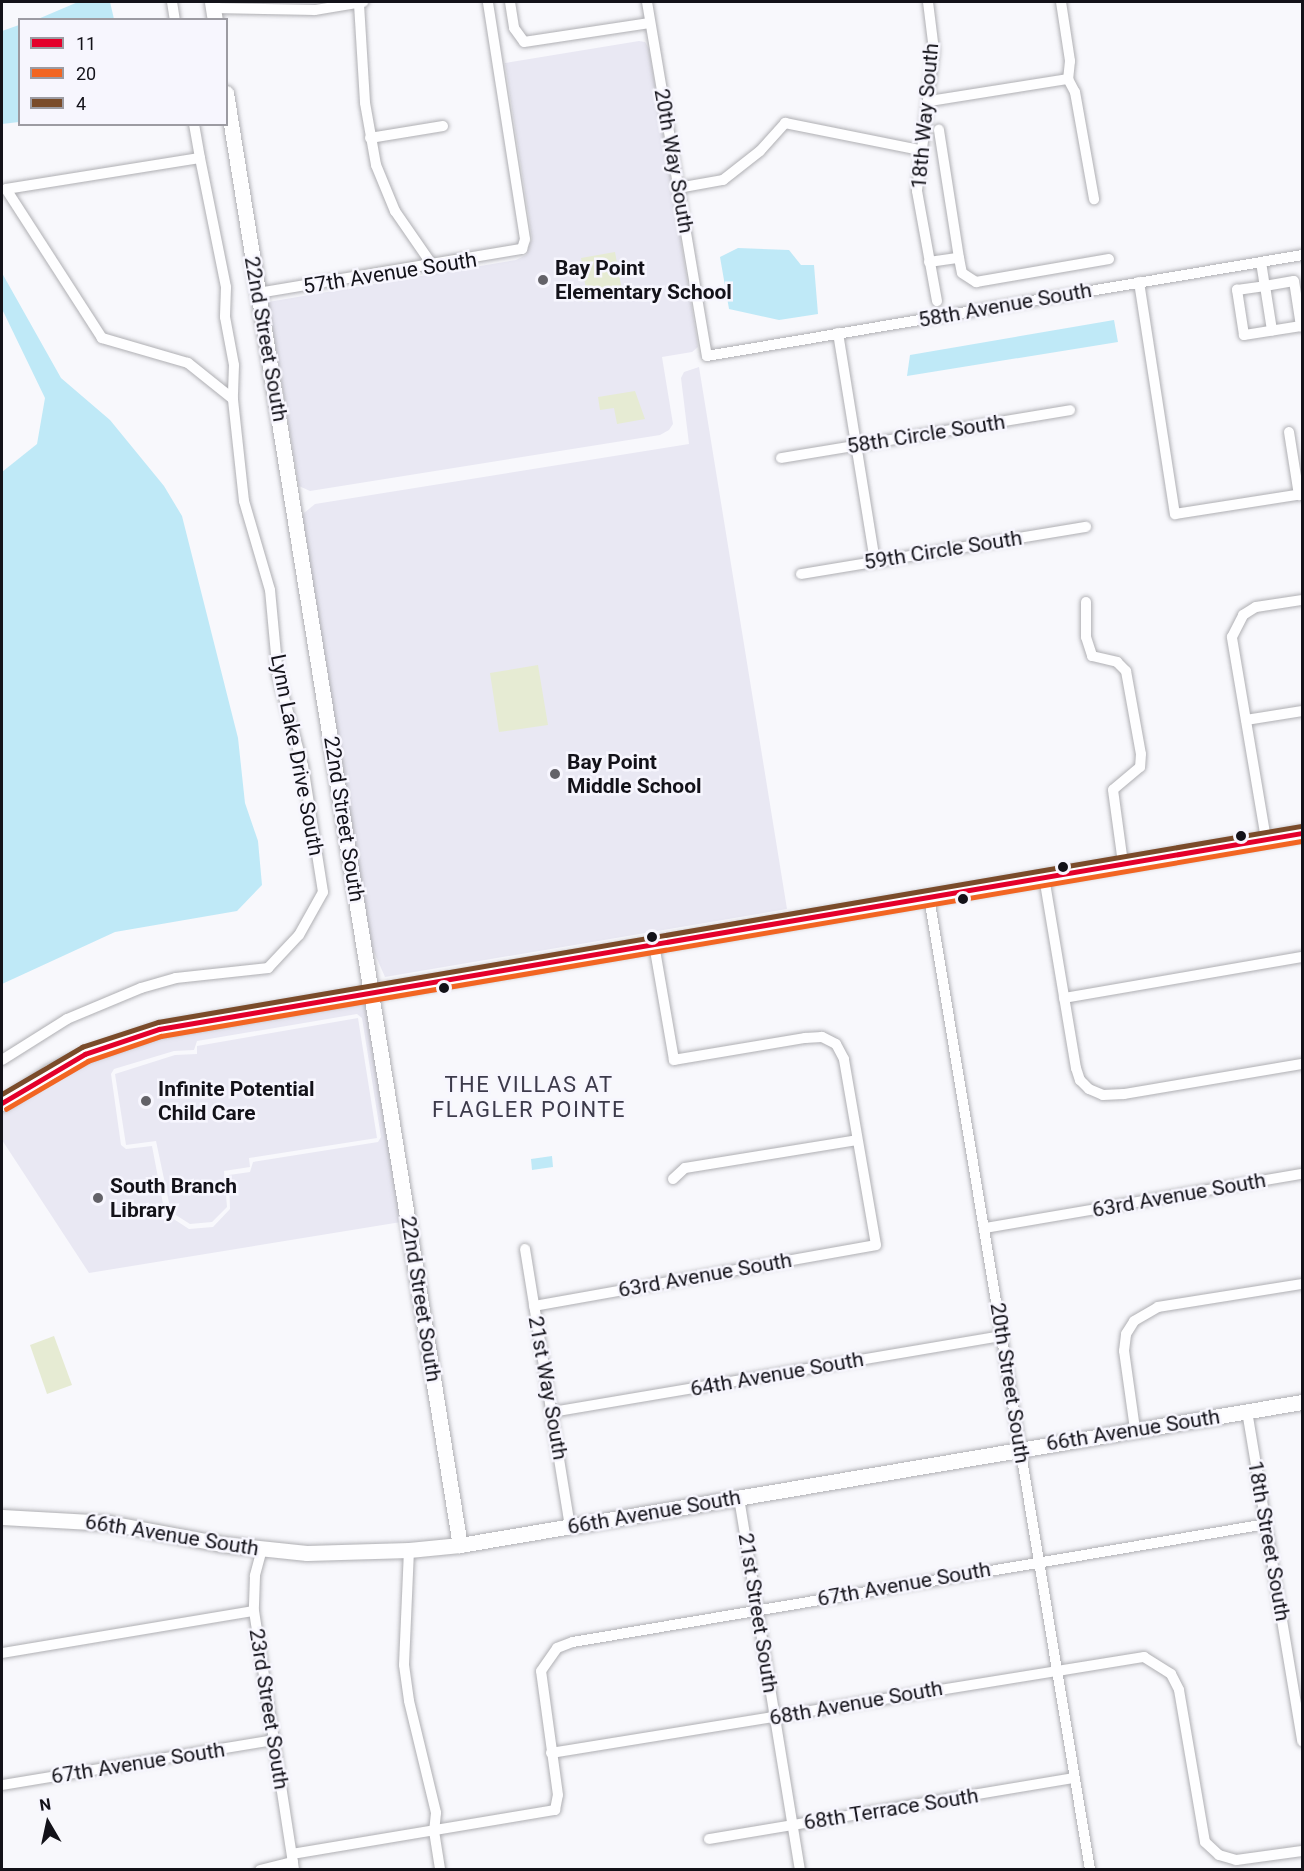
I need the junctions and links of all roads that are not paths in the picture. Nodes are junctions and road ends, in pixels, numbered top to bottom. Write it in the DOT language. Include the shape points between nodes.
graph roads {
  1 [pos="172,2"];
  2 [pos="488,2"];
  3 [pos="510,2"];
  4 [pos="647,2"];
  5 [pos="928,2"];
  6 [pos="1060,2"];
  7 [pos="361,3"];
  8 [pos="214,10"];
  9 [pos="175,18"];
  10 [pos="651,23"];
  11 [pos="1068,79"];
  12 [pos="930,101"];
  13 [pos="228,106"];
  14 [pos="194,126"];
  15 [pos="443,126"];
  16 [pos="939,130"];
  17 [pos="370,138"];
  18 [pos="920,150"];
  19 [pos="200,158"];
  20 [pos="678,188"];
  21 [pos="1094,199"];
  22 [pos="1302,255"];
  23 [pos="958,258"];
  24 [pos="1109,259"];
  25 [pos="929,262"];
  26 [pos="1261,262"];
  27 [pos="433,266"];
  28 [pos="1139,282"];
  29 [pos="1265,286"];
  30 [pos="258,293"];
  31 [pos="937,301"];
  32 [pos="1272,330"];
  33 [pos="838,333"];
  34 [pos="707,356"];
  35 [pos="233,399"];
  36 [pos="1070,410"];
  37 [pos="1289,432"];
  38 [pos="857,445"];
  39 [pos="781,458"];
  40 [pos="1300,494"];
  41 [pos="1086,527"];
  42 [pos="875,562"];
  43 [pos="801,574"];
  44 [pos="1302,600"];
  45 [pos="1086,602"];
  46 [pos="1302,711"];
  47 [pos="1246,720"];
  48 [pos="1302,833"];
  49 [pos="1266,839"];
  50 [pos="1123,863"];
  51 [pos="1044,877"];
  52 [pos="929,897"];
  53 [pos="654,944"];
  54 [pos="1302,957"];
  55 [pos="372,992"];
  56 [pos="1064,998"];
  57 [pos="2,1060"];
  58 [pos="1302,1064"];
  59 [pos="2,1103"];
  60 [pos="857,1140"];
  61 [pos="1302,1174"];
  62 [pos="673,1179"];
  63 [pos="985,1228"];
  64 [pos="525,1249"];
  65 [pos="1302,1284"];
  66 [pos="534,1306"];
  67 [pos="1002,1336"];
  68 [pos="1302,1402"];
  69 [pos="552,1412"];
  70 [pos="1247,1412"];
  71 [pos="1136,1429"];
  72 [pos="1020,1449"];
  73 [pos="739,1498"];
  74 [pos="2,1517"];
  75 [pos="1266,1524"];
  76 [pos="570,1527"];
  77 [pos="460,1545"];
  78 [pos="262,1549"];
  79 [pos="409,1550"];
  80 [pos="1039,1562"];
  81 [pos="757,1610"];
  82 [pos="254,1611"];
  83 [pos="2,1653"];
  84 [pos="1056,1669"];
  85 [pos="775,1718"];
  86 [pos="274,1740"];
  87 [pos="1302,1741"];
  88 [pos="551,1754"];
  89 [pos="1074,1778"];
  90 [pos="2,1785"];
  91 [pos="793,1825"];
  92 [pos="434,1831"];
  93 [pos="709,1839"];
  94 [pos="1302,1851"];
  95 [pos="293,1862"];
  96 [pos="260,1869"];
  97 [pos="440,1869"];
  98 [pos="800,1869"];
  99 [pos="1089,1869"];
  1 -- 9 [label="street"];
  2 -- 27 [label="street, 57th Avenue South" via="525,239 522,249"];
  3 -- 10 [label="street" via="514,28 524,42"];
  4 -- 10 [label="street, 20th Way South"];
  5 -- 12 [label="street, 18th Way South" via="934,50"];
  6 -- 11 [label="street" via="1070,61"];
  7 -- 8 [label="street" via="315,10"];
  7 -- 17 [label="street"];
  10 -- 20 [label="street, 20th Way South"];
  11 -- 12 [label="street"];
  11 -- 21 [label="street" via="1075,92"];
  12 -- 18 [label="street, 18th Way South"];
  13 -- 30 [label="street, 22nd Street South"];
  14 -- 19 [label="street"];
  15 -- 17 [label="street"];
  16 -- 23 [label="street"];
  17 -- 27 [label="street" via="394,211"];
  18 -- 20 [label="street" via="785,123 760,151 723,180"];
  18 -- 25 [label="street, 18th Way South" via="917,191"];
  19 -- 35 [label="street, Lynn Lake Drive South" via="226,286 225,317 234,365"];
  19 -- 35 [label="street" via="6,189 102,338 188,363"];
  20 -- 34 [label="street, 20th Way South"];
  22 -- 26 [label="street, 58th Avenue South"];
  23 -- 24 [label="street" via="962,273 976,282"];
  23 -- 25 [label="street"];
  25 -- 31 [label="street, 18th Way South"];
  26 -- 28 [label="street, 58th Avenue South"];
  26 -- 29 [label="street"];
  27 -- 30 [label="street, 57th Avenue South"];
  28 -- 33 [label="street, 58th Avenue South"];
  28 -- 40 [label="street" via="1175,514"];
  29 -- 32 [label="street"];
  29 -- 32 [label="street" via="1237,290 1244,335"];
  29 -- 32 [label="street" via="1294,282 1301,326"];
  30 -- 55 [label="street, 22nd Street South"];
  33 -- 34 [label="street, 58th Avenue South"];
  33 -- 38 [label="street"];
  35 -- 57 [label="street, Lynn Lake Drive South" via="244,501 270,590 278,676 303,766 323,892 299,935 268,968 177,978 141,988 67,1019"];
  36 -- 38 [label="street, 58th Circle South"];
  37 -- 40 [label="street"];
  38 -- 39 [label="street, 58th Circle South"];
  38 -- 42 [label="street"];
  41 -- 42 [label="street, 59th Circle South"];
  42 -- 43 [label="street, 59th Circle South"];
  44 -- 47 [label="street" via="1256,608 1243,615 1235,626 1232,638"];
  45 -- 50 [label="street" via="1086,637 1092,656 1117,662 1126,671 1141,754 1140,767 1113,790"];
  46 -- 47 [label="street"];
  47 -- 49 [label="street"];
  48 -- 49 [label="street"];
  49 -- 50 [label="street"];
  50 -- 51 [label="street"];
  51 -- 52 [label="street"];
  51 -- 56 [label="street"];
  52 -- 53 [label="street"];
  52 -- 63 [label="street, 20th Street South"];
  53 -- 55 [label="street"];
  53 -- 60 [label="street" via="674,1060 822,1037 836,1044 844,1059"];
  54 -- 56 [label="street"];
  55 -- 59 [label="street" via="200,1021 130,1038 49,1071"];
  55 -- 77 [label="street, 22nd Street South"];
  56 -- 58 [label="street" via="1080,1080 1103,1095"];
  60 -- 62 [label="street" via="685,1168"];
  60 -- 66 [label="street, 63rd Avenue South" via="876,1245"];
  61 -- 63 [label="street, 63rd Avenue South"];
  63 -- 67 [label="street, 20th Street South"];
  64 -- 66 [label="street, 21st Way South"];
  65 -- 71 [label="street" via="1158,1307 1134,1321 1126,1334 1124,1351"];
  66 -- 69 [label="street, 21st Way South"];
  67 -- 69 [label="street, 64th Avenue South"];
  67 -- 72 [label="street, 20th Street South"];
  68 -- 70 [label="street, 66th Avenue South"];
  69 -- 76 [label="street, 21st Way South"];
  70 -- 71 [label="street, 66th Avenue South"];
  70 -- 75 [label="street, 18th Street South"];
  71 -- 72 [label="street, 66th Avenue South"];
  72 -- 73 [label="street, 66th Avenue South"];
  72 -- 80 [label="street, 20th Street South"];
  73 -- 76 [label="street, 66th Avenue South"];
  73 -- 81 [label="street, 21st Street South"];
  74 -- 78 [label="street, 66th Avenue South" via="109,1523"];
  75 -- 80 [label="street, 67th Avenue South"];
  75 -- 87 [label="street, 18th Street South"];
  76 -- 77 [label="street, 66th Avenue South"];
  77 -- 79 [label="street, 66th Avenue South"];
  78 -- 79 [label="street, 66th Avenue South" via="306,1553"];
  78 -- 82 [label="street, 23rd Street South" via="255,1576"];
  79 -- 92 [label="street" via="404,1665 436,1813"];
  80 -- 81 [label="street, 67th Avenue South"];
  80 -- 84 [label="street, 20th Street South"];
  81 -- 85 [label="street, 21st Street South"];
  81 -- 88 [label="street, 67th Avenue South" via="573,1641 557,1648 548,1657 540,1683"];
  82 -- 83 [label="street"];
  82 -- 86 [label="street, 23rd Street South"];
  84 -- 85 [label="street, 68th Avenue South"];
  84 -- 89 [label="street, 20th Street South"];
  84 -- 94 [label="street, 68th Avenue South" via="1129,1657 1144,1657 1161,1664 1179,1690 1205,1842 1220,1855 1236,1860"];
  85 -- 88 [label="street, 68th Avenue South"];
  85 -- 91 [label="street, 21st Street South"];
  86 -- 90 [label="street, 67th Avenue South"];
  86 -- 95 [label="street, 23rd Street South"];
  88 -- 92 [label="street" via="558,1795 555,1810"];
  89 -- 91 [label="street, 68th Terrace South"];
  89 -- 99 [label="street, 20th Street South"];
  91 -- 93 [label="street, 68th Terrace South"];
  91 -- 98 [label="street, 21st Street South"];
  92 -- 95 [label="street"];
  92 -- 97 [label="street"];
  95 -- 96 [label="street"];
}
